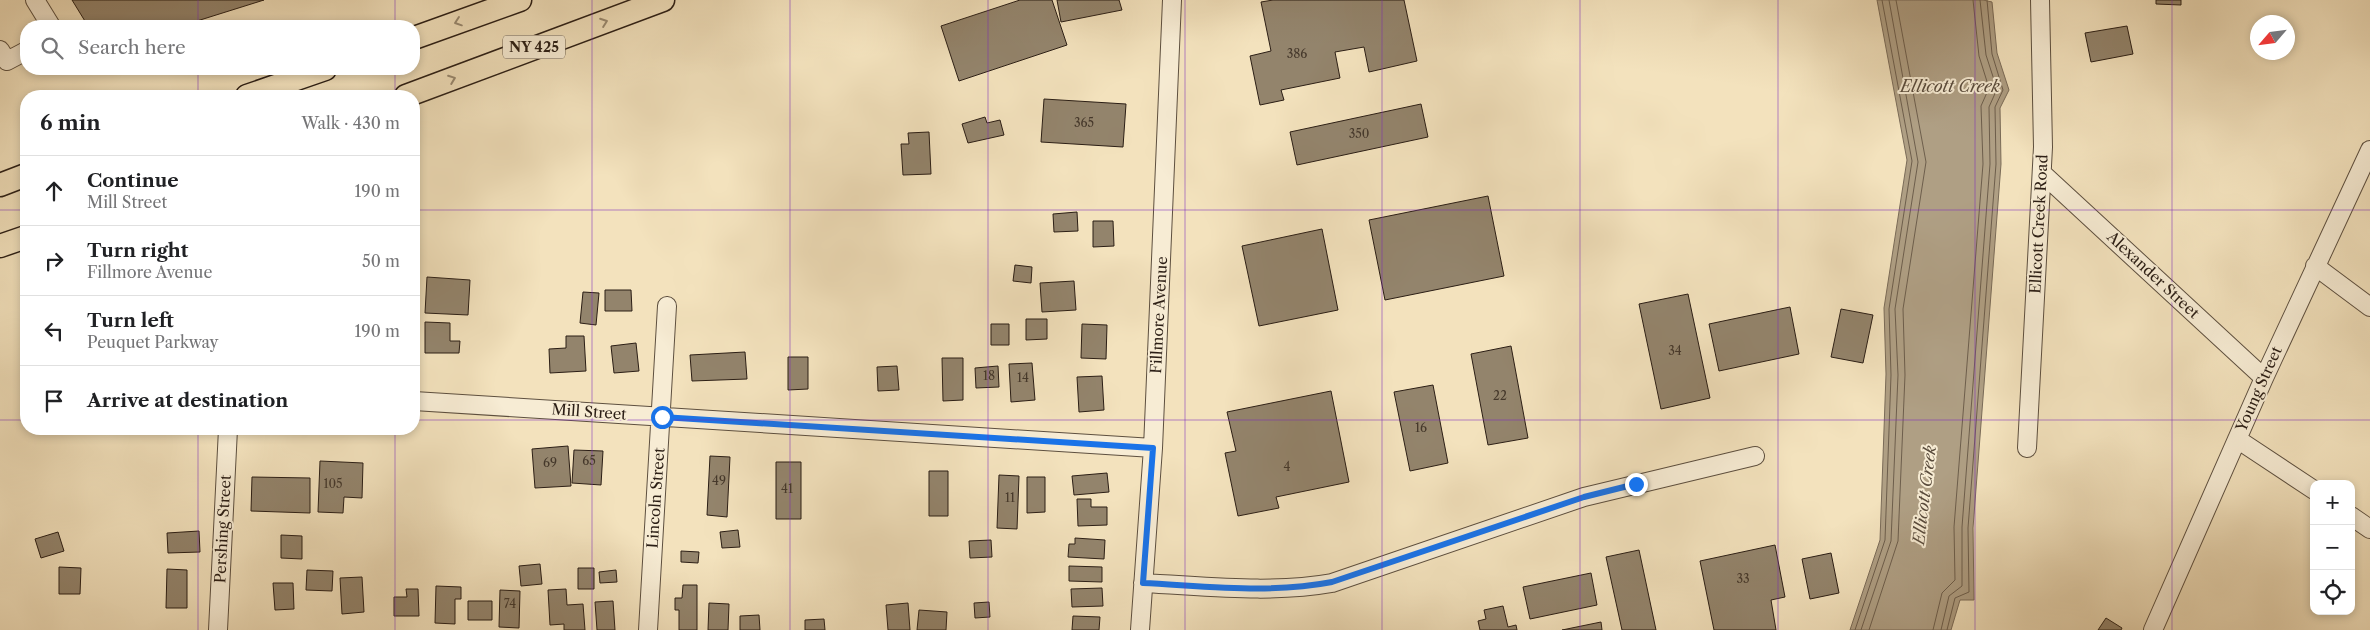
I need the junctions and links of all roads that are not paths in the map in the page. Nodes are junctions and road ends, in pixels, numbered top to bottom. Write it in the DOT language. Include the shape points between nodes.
graph roads {
  1 [pos="35,0"];
  2 [pos="520,0"];
  3 [pos="663,0"];
  4 [pos="1172,0"];
  5 [pos="2040,0"];
  6 [pos="47,20"];
  7 [pos="420,36"];
  8 [pos="0,50"];
  9 [pos="20,54"];
  10 [pos="308,75"];
  11 [pos="264,90"];
  12 [pos="420,91"];
  13 [pos="2370,150"];
  14 [pos="2042,172"];
  15 [pos="20,178"];
  16 [pos="0,185"];
  17 [pos="20,239"];
  18 [pos="0,246"];
  19 [pos="2315,266"];
  20 [pos="667,306"];
  21 [pos="2370,307"];
  22 [pos="2264,378"];
  23 [pos="420,401"];
  24 [pos="662,417"];
  25 [pos="228,435"];
  26 [pos="2237,439"];
  27 [pos="1153,448"];
  28 [pos="2027,448"];
  29 [pos="1755,456"];
  30 [pos="2310,487"];
  31 [pos="2355,519"];
  32 [pos="2370,529"];
  33 [pos="1143,583"];
  34 [pos="218,630"];
  35 [pos="648,630"];
  36 [pos="1140,630"];
  37 [pos="2153,630"];
  1 -- 6 [label="street"];
  2 -- 7 [label="main road, one-way"];
  12 -- 3 [label="main road, NY 425, one-way"];
  4 -- 27 [label="street, Fillmore Avenue"];
  5 -- 14 [label="street, Ellicott Creek Road" via="2044,83"];
  8 -- 9 [label="street" via="7,61"];
  10 -- 11 [label="main road"];
  13 -- 19 [label="street, Young Street"];
  14 -- 22 [label="street, Alexander Street"];
  14 -- 28 [label="street, Ellicott Creek Road"];
  15 -- 16 [label="main road"];
  17 -- 18 [label="main road"];
  19 -- 21 [label="street"];
  19 -- 22 [label="street, Young Street"];
  20 -- 24 [label="street, Lincoln Street"];
  22 -- 26 [label="street, Young Street"];
  23 -- 24 [label="street, Mill Street"];
  24 -- 27 [label="street, Mill Street"];
  24 -- 35 [label="street, Lincoln Street"];
  25 -- 34 [label="street, Pershing Street"];
  26 -- 30 [label="street"];
  26 -- 37 [label="street, Young Street"];
  27 -- 33 [label="street, Fillmore Avenue"];
  29 -- 33 [label="street" via="1584,497 1332,582 1273,590"];
  31 -- 32 [label="street"];
  33 -- 36 [label="street, Fillmore Avenue"];
}
